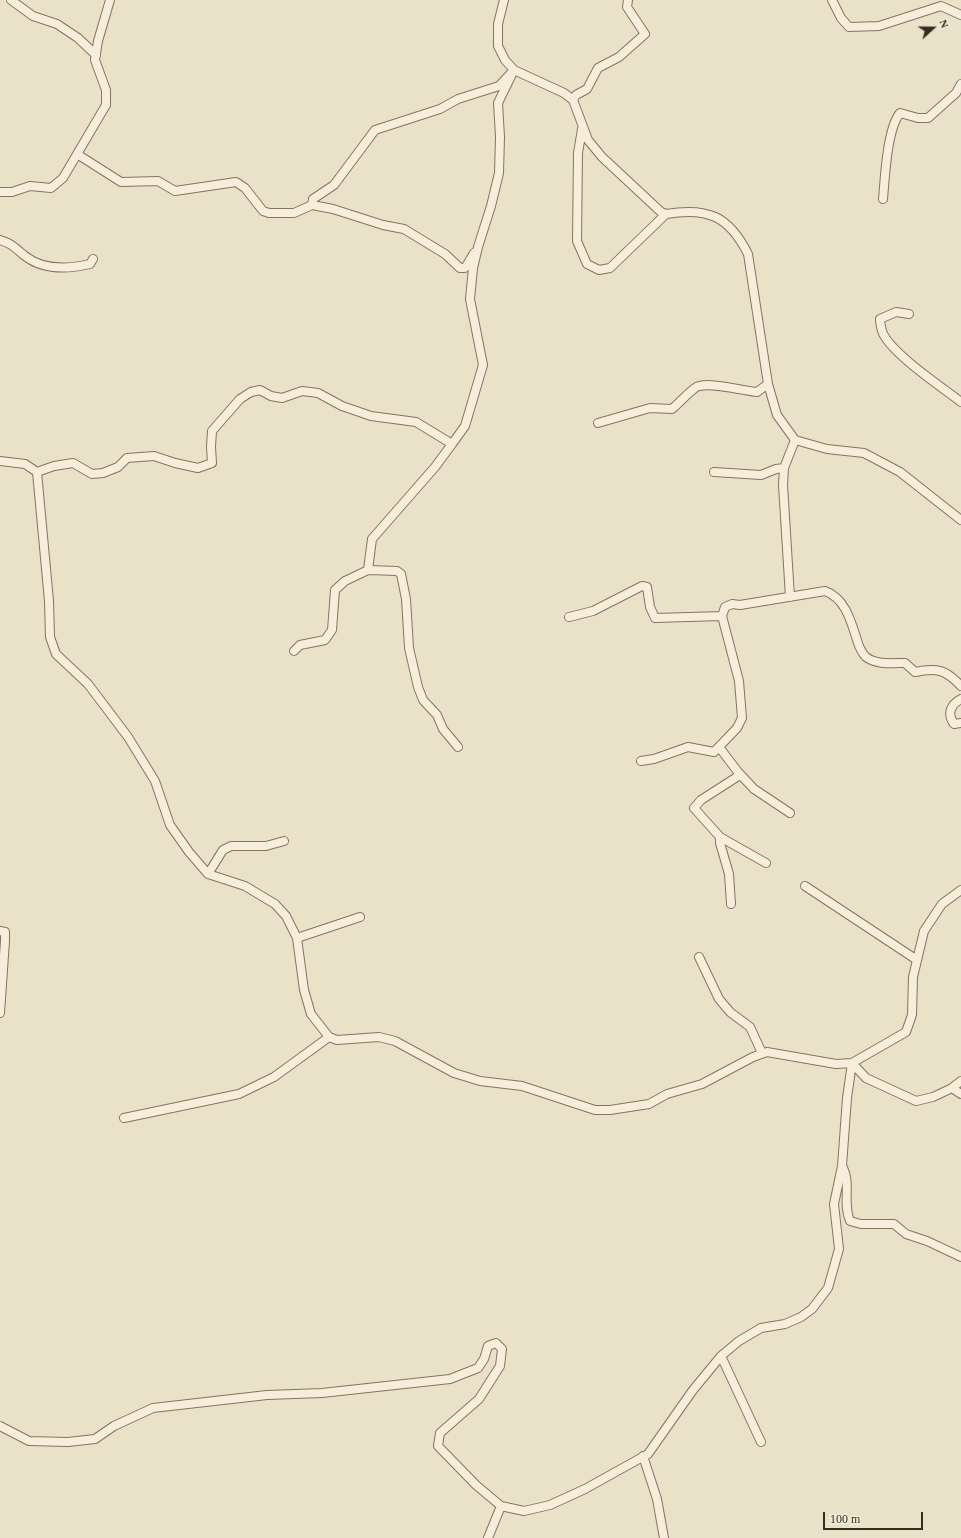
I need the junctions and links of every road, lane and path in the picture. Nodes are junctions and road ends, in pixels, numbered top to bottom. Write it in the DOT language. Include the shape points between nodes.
graph roads {
  1 [pos="11,0"];
  2 [pos="110,0"];
  3 [pos="504,0"];
  4 [pos="628,0"];
  5 [pos="832,0"];
  6 [pos="961,15"];
  7 [pos="96,55"];
  8 [pos="514,70"];
  9 [pos="961,84"];
  10 [pos="573,100"];
  11 [pos="582,128"];
  12 [pos="77,154"];
  13 [pos="0,192"];
  14 [pos="883,199"];
  15 [pos="312,205"];
  16 [pos="666,214"];
  17 [pos="0,240"];
  18 [pos="478,247"];
  19 [pos="93,259"];
  20 [pos="909,314"];
  21 [pos="768,384"];
  22 [pos="961,402"];
  23 [pos="598,423"];
  24 [pos="795,440"];
  25 [pos="452,444"];
  26 [pos="0,461"];
  27 [pos="784,468"];
  28 [pos="37,472"];
  29 [pos="714,472"];
  30 [pos="961,520"];
  31 [pos="368,570"];
  32 [pos="790,597"];
  33 [pos="722,616"];
  34 [pos="569,617"];
  35 [pos="294,651"];
  36 [pos="961,686"];
  37 [pos="961,699"];
  38 [pos="961,723"];
  39 [pos="458,747"];
  40 [pos="719,747"];
  41 [pos="641,761"];
  42 [pos="740,774"];
  43 [pos="790,813"];
  44 [pos="720,837"];
  45 [pos="284,841"];
  46 [pos="766,863"];
  47 [pos="208,874"];
  48 [pos="805,886"];
  49 [pos="961,890"];
  50 [pos="731,904"];
  51 [pos="360,917"];
  52 [pos="0,931"];
  53 [pos="297,938"];
  54 [pos="699,957"];
  55 [pos="917,960"];
  56 [pos="0,1013"];
  57 [pos="329,1037"];
  58 [pos="762,1054"];
  59 [pos="852,1063"];
  60 [pos="961,1081"];
  61 [pos="952,1088"];
  62 [pos="961,1094"];
  63 [pos="124,1118"];
  64 [pos="842,1166"];
  65 [pos="961,1257"];
  66 [pos="721,1356"];
  67 [pos="0,1426"];
  68 [pos="761,1442"];
  69 [pos="643,1456"];
  70 [pos="501,1506"];
  71 [pos="488,1538"];
  72 [pos="664,1538"];
  1 -- 7 [label="street" via="33,16 57,24 78,38"];
  2 -- 7 [label="street"];
  3 -- 8 [label="street" via="498,24 498,46"];
  4 -- 10 [label="street" via="627,7 645,34 619,57 598,68 587,89 576,95"];
  5 -- 6 [label="street" via="849,27 878,26 941,6"];
  7 -- 12 [label="street" via="95,60 106,90 106,105"];
  8 -- 10 [label="street" via="564,93"];
  8 -- 15 [label="street" via="499,86 375,130 334,184 313,199"];
  8 -- 18 [label="street" via="498,103 499,173"];
  9 -- 14 [label="street" via="956,93 928,118 900,113 894,120"];
  10 -- 11 [label="street"];
  11 -- 16 [label="street" via="602,157 643,197"];
  11 -- 16 [label="street" via="578,153 577,241 586,264 599,270 610,268"];
  12 -- 13 [label="street" via="63,178 51,188 30,186 12,192"];
  12 -- 15 [label="street" via="121,182 158,181 175,191 236,182 245,188 263,211 269,213 294,213"];
  15 -- 18 [label="street" via="404,229 445,254 460,268 465,268"];
  16 -- 21 [label="street" via="706,212 721,219 741,241 748,254"];
  17 -- 19 [label="street" via="13,244 35,263 49,268 82,266 90,264"];
  18 -- 25 [label="street" via="470,299 483,365 465,426"];
  20 -- 22 [label="street" via="896,312 880,319 882,332 904,357"];
  21 -- 23 [label="street" via="757,392 714,384 697,386 672,409 650,408"];
  21 -- 24 [label="street" via="777,415"];
  24 -- 27 [label="street"];
  24 -- 30 [label="street" via="827,449 864,453 900,472"];
  25 -- 28 [label="street" via="416,422 371,416 342,406 318,393 302,391 282,398 260,390 240,399 212,431 212,463 198,468 154,456 127,458 118,468 103,473 92,474 73,463"];
  25 -- 31 [label="street" via="372,539"];
  26 -- 28 [label="street" via="25,464"];
  27 -- 29 [label="street" via="761,475"];
  27 -- 32 [label="street"];
  28 -- 47 [label="street" via="50,637 56,654 88,684 128,737 155,781 170,826"];
  31 -- 35 [label="street" via="345,581 335,590 332,630 325,640 300,646"];
  31 -- 39 [label="street" via="397,571 401,574 406,599 409,648 418,687 424,700 437,715 443,729"];
  32 -- 33 [label="street" via="732,604 725,607"];
  32 -- 36 [label="street" via="825,591 833,594 838,597 851,621 861,652 867,658 905,663 915,672 940,670 952,676"];
  33 -- 34 [label="street" via="655,618 647,588 642,586 593,611"];
  33 -- 40 [label="street" via="739,681 742,718 737,728"];
  37 -- 38 [label="street" via="955,702 950,711 950,718 954,724"];
  40 -- 41 [label="street" via="714,752 688,747"];
  40 -- 42 [label="street"];
  42 -- 43 [label="street" via="754,789"];
  42 -- 44 [label="street" via="694,806 697,814"];
  44 -- 46 [label="street"];
  44 -- 50 [label="street" via="729,874"];
  45 -- 47 [label="street" via="266,846 231,846 223,850"];
  47 -- 53 [label="street" via="245,886 275,904 286,916"];
  48 -- 55 [label="street"];
  49 -- 55 [label="street" via="942,904 924,931"];
  51 -- 53 [label="street"];
  52 -- 56 [label="street" via="5,932"];
  53 -- 57 [label="street" via="304,990 311,1014"];
  54 -- 58 [label="street" via="719,999 730,1012 750,1027"];
  55 -- 59 [label="street" via="913,977 912,1015 906,1032"];
  57 -- 58 [label="street" via="337,1040 379,1037 395,1041 454,1073 480,1081 522,1086 595,1110 649,1104 667,1094 702,1084"];
  57 -- 63 [label="street" via="274,1077 239,1094"];
  58 -- 59 [label="street" via="767,1052 836,1064"];
  59 -- 61 [label="street" via="866,1078 916,1101 933,1097"];
  59 -- 64 [label="street"];
  60 -- 61 [label="street"];
  61 -- 62 [label="street"];
  64 -- 65 [label="street" via="846,1179 846,1212 850,1221 861,1224 894,1224 906,1234"];
  64 -- 66 [label="street" via="834,1204 839,1249 828,1288 812,1309 801,1317 785,1324 761,1328"];
  66 -- 68 [label="street"];
  66 -- 69 [label="street" via="693,1390 648,1454"];
  67 -- 70 [label="street" via="29,1440 68,1442 95,1439 114,1426 153,1408 450,1379 478,1368 488,1346 496,1343 502,1349 500,1366 479,1398 440,1433 438,1446 476,1485"];
  69 -- 70 [label="street" via="550,1505 524,1511"];
  69 -- 72 [label="street" via="657,1499"];
  70 -- 71 [label="street"];
}
